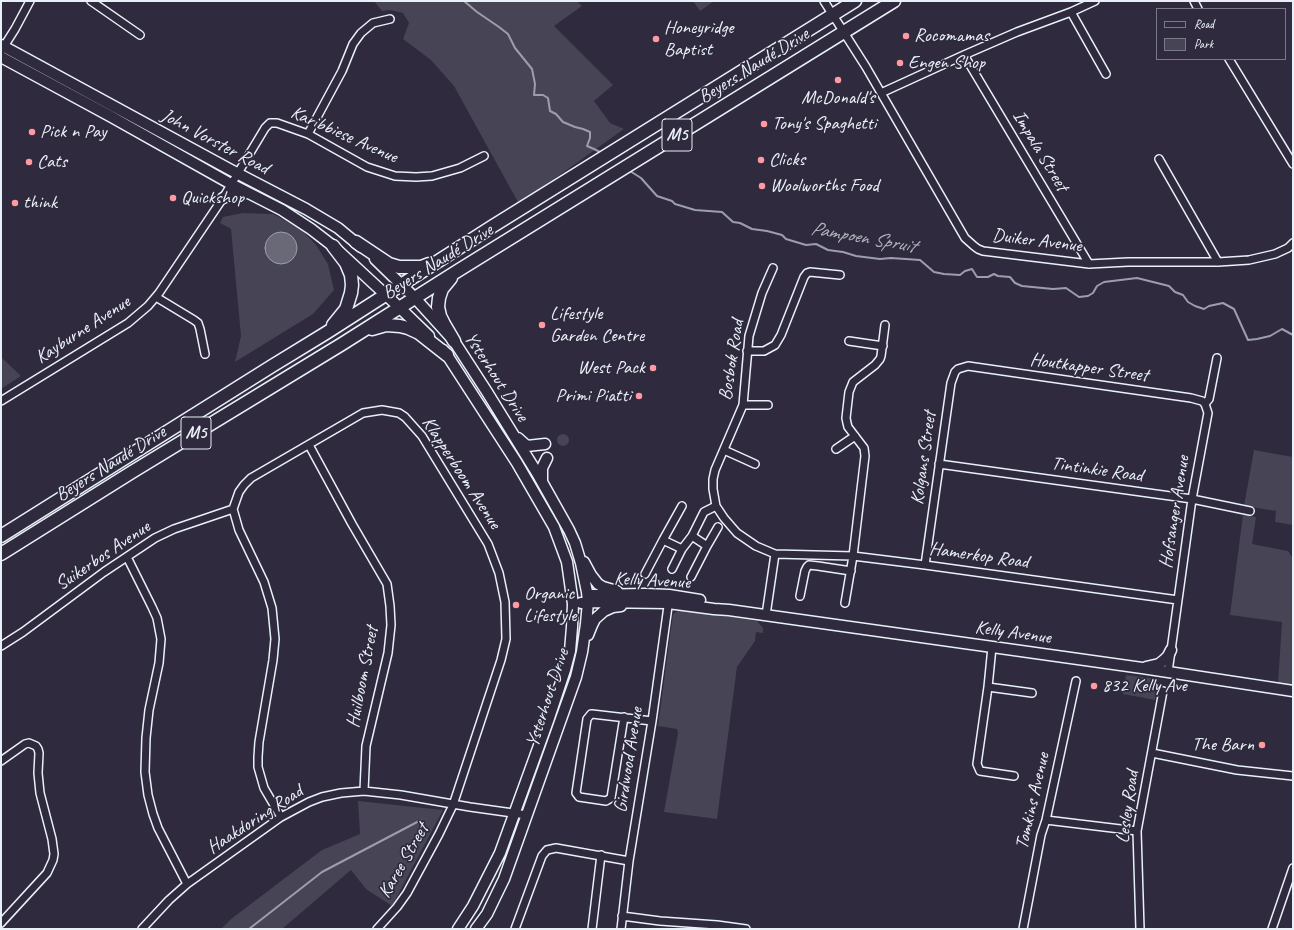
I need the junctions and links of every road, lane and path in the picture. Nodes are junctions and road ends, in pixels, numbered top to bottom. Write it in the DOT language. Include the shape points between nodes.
graph roads {
  1 [pos="30,1"];
  2 [pos="91,1"];
  3 [pos="824,1"];
  4 [pos="855,1"];
  5 [pos="894,1"];
  6 [pos="1095,1"];
  7 [pos="1072,12"];
  8 [pos="833,15"];
  9 [pos="390,19"];
  10 [pos="844,32"];
  11 [pos="140,35"];
  12 [pos="2,48"];
  13 [pos="964,55"];
  14 [pos="1,57"];
  15 [pos="1230,60"];
  16 [pos="1106,74"];
  17 [pos="881,93"];
  18 [pos="308,134"];
  19 [pos="484,156"];
  20 [pos="1159,159"];
  21 [pos="1293,164"];
  22 [pos="238,174"];
  23 [pos="231,184"];
  24 [pos="252,194"];
  25 [pos="223,198"];
  26 [pos="356,242"];
  27 [pos="1293,242"];
  28 [pos="333,246"];
  29 [pos="448,256"];
  30 [pos="1218,262"];
  31 [pos="1089,264"];
  32 [pos="773,268"];
  33 [pos="459,270"];
  34 [pos="840,275"];
  35 [pos="402,285"];
  36 [pos="386,295"];
  37 [pos="156,297"];
  38 [pos="415,298"];
  39 [pos="400,308"];
  40 [pos="885,325"];
  41 [pos="326,333"];
  42 [pos="454,341"];
  43 [pos="849,341"];
  44 [pos="342,344"];
  45 [pos="883,346"];
  46 [pos="747,351"];
  47 [pos="205,354"];
  48 [pos="447,355"];
  49 [pos="1217,358"];
  50 [pos="968,366"];
  51 [pos="1,401"];
  52 [pos="1205,404"];
  53 [pos="743,405"];
  54 [pos="768,405"];
  55 [pos="512,433"];
  56 [pos="855,436"];
  57 [pos="545,444"];
  58 [pos="309,445"];
  59 [pos="836,449"];
  60 [pos="724,450"];
  61 [pos="547,458"];
  62 [pos="755,464"];
  63 [pos="940,464"];
  64 [pos="542,481"];
  65 [pos="1192,499"];
  66 [pos="682,506"];
  67 [pos="716,506"];
  68 [pos="233,509"];
  69 [pos="1250,511"];
  70 [pos="718,527"];
  71 [pos="1,536"];
  72 [pos="692,536"];
  73 [pos="663,540"];
  74 [pos="575,542"];
  75 [pos="707,546"];
  76 [pos="682,549"];
  77 [pos="1,554"];
  78 [pos="775,554"];
  79 [pos="854,556"];
  80 [pos="128,557"];
  81 [pos="925,564"];
  82 [pos="672,569"];
  83 [pos="851,572"];
  84 [pos="645,574"];
  85 [pos="691,577"];
  86 [pos="800,596"];
  87 [pos="646,598"];
  88 [pos="587,599"];
  89 [pos="669,599"];
  90 [pos="1178,600"];
  91 [pos="573,601"];
  92 [pos="846,603"];
  93 [pos="766,615"];
  94 [pos="1,646"];
  95 [pos="992,647"];
  96 [pos="1171,650"];
  97 [pos="582,652"];
  98 [pos="1142,668"];
  99 [pos="1168,672"];
  100 [pos="1076,681"];
  101 [pos="988,687"];
  102 [pos="1163,690"];
  103 [pos="1293,691"];
  104 [pos="1032,693"];
  105 [pos="624,718"];
  106 [pos="652,721"];
  107 [pos="1152,753"];
  108 [pos="1,761"];
  109 [pos="1014,776"];
  110 [pos="1293,776"];
  111 [pos="364,791"];
  112 [pos="453,804"];
  113 [pos="515,813"];
  114 [pos="527,815"];
  115 [pos="281,818"];
  116 [pos="1046,820"];
  117 [pos="1137,831"];
  118 [pos="601,855"];
  119 [pos="629,861"];
  120 [pos="1293,868"];
  121 [pos="187,884"];
  122 [pos="622,916"];
  123 [pos="1,924"];
  124 [pos="660,925"];
  125 [pos="142,929"];
  126 [pos="377,929"];
  127 [pos="458,929"];
  128 [pos="476,929"];
  129 [pos="515,929"];
  130 [pos="592,929"];
  131 [pos="621,929"];
  132 [pos="746,929"];
  133 [pos="1023,929"];
  134 [pos="1140,929"];
  135 [pos="1272,929"];
  1 -- 12 [label="street"];
  2 -- 11 [label="street"];
  3 -- 8 [label="street, Duiker Avenue"];
  4 -- 8 [label="main road, Beyers Naudé Drive / M5"];
  5 -- 10 [label="main road, Beyers Naudé Drive / M5"];
  6 -- 7 [label="street"];
  7 -- 13 [label="street"];
  7 -- 16 [label="street"];
  8 -- 10 [label="street, Duiker Avenue"];
  8 -- 29 [label="main road, Beyers Naudé Drive / M5"];
  9 -- 18 [label="street" via="374,23 361,33 353,44 342,71"];
  10 -- 17 [label="street, Duiker Avenue"];
  10 -- 33 [label="main road, Beyers Naudé Drive / M5"];
  12 -- 22 [label="main road, John Vorster Road"];
  13 -- 17 [label="street"];
  13 -- 31 [label="street, Impala Street"];
  14 -- 23 [label="main road, John Vorster Road"];
  15 -- 21 [label="street"];
  17 -- 31 [label="street, Duiker Avenue" via="965,238 974,246 983,251"];
  18 -- 19 [label="street, Karibbiese Avenue" via="367,167 395,176 432,176 460,168"];
  18 -- 22 [label="street, Karibbiese Avenue" via="277,123 270,124 265,128"];
  20 -- 30 [label="street"];
  22 -- 23 [label="street, Kayburne Avenue"];
  22 -- 26 [label="main road, John Vorster Road" via="338,228"];
  23 -- 24 [label="main road, John Vorster Road"];
  23 -- 25 [label="street, Kayburne Avenue"];
  24 -- 25 [label="main road" via="241,192"];
  24 -- 28 [label="main road, John Vorster Road" via="282,210"];
  25 -- 37 [label="street, Kayburne Avenue"];
  26 -- 29 [label="main road" via="389,264 399,267 421,267"];
  26 -- 35 [label="main road, John Vorster Road"];
  27 -- 30 [label="street, Duiker Avenue" via="1288,248 1275,254 1250,260"];
  28 -- 36 [label="main road, John Vorster Road"];
  28 -- 41 [label="main road" via="346,263 351,275 351,293 346,309"];
  29 -- 35 [label="main road, Beyers Naudé Drive / M5"];
  30 -- 31 [label="street, Duiker Avenue"];
  32 -- 46 [label="street, Bosbok Road" via="752,324"];
  33 -- 38 [label="main road, Beyers Naudé Drive / M5"];
  33 -- 42 [label="main road" via="442,289 438,307 440,316"];
  34 -- 46 [label="street" via="807,273 775,345 760,352"];
  35 -- 36 [label="main road, Beyers Naudé Drive / M5"];
  35 -- 38 [label="main road, Ysterhout Drive"];
  36 -- 39 [label="main road, Ysterhout Drive"];
  36 -- 41 [label="main road, Beyers Naudé Drive / M5"];
  37 -- 47 [label="street" via="198,323"];
  37 -- 51 [label="street, Kayburne Avenue" via="128,323"];
  38 -- 39 [label="main road, Beyers Naudé Drive / M5"];
  38 -- 42 [label="main road, Ysterhout Drive"];
  39 -- 44 [label="main road, Beyers Naudé Drive / M5"];
  39 -- 48 [label="main road, Ysterhout Drive"];
  40 -- 45 [label="street"];
  41 -- 71 [label="main road, Beyers Naudé Drive / M5"];
  42 -- 55 [label="main road, Ysterhout Drive"];
  43 -- 45 [label="street"];
  44 -- 48 [label="main road" via="376,327 394,325 419,333"];
  44 -- 77 [label="main road, Beyers Naudé Drive / M5"];
  45 -- 56 [label="street" via="878,362 853,382 850,388 846,418 848,427"];
  46 -- 53 [label="street, Bosbok Road"];
  48 -- 91 [label="main road, Ysterhout Drive" via="527,479 554,527 567,562"];
  49 -- 52 [label="street, Hofsanger Avenue" via="1209,399"];
  50 -- 52 [label="street, Houtkapper Street" via="1191,398"];
  50 -- 63 [label="street, Kolgans Street" via="958,369 952,377"];
  52 -- 65 [label="street, Hofsanger Avenue" via="1208,413"];
  53 -- 54 [label="street"];
  53 -- 60 [label="street, Bosbok Road"];
  55 -- 57 [label="main road" via="527,446"];
  55 -- 64 [label="main road, Ysterhout Drive"];
  56 -- 59 [label="street"];
  56 -- 79 [label="street" via="864,448 866,456"];
  58 -- 68 [label="street, Klapperboom Avenue" via="251,478 239,492"];
  58 -- 111 [label="street, Huilboom Street" via="387,584 391,625 388,653 366,746"];
  58 -- 112 [label="street, Klapperboom Avenue" via="363,414 382,410 399,413 406,417 422,436 488,544 499,573 505,602 506,638"];
  60 -- 62 [label="street"];
  60 -- 67 [label="street, Bosbok Road" via="713,479"];
  61 -- 64 [label="main road" via="542,468"];
  63 -- 65 [label="street, Tintinkie Road"];
  63 -- 81 [label="street, Kolgans Street"];
  64 -- 74 [label="main road, Ysterhout Drive"];
  65 -- 69 [label="street, Tintinkie Road"];
  65 -- 90 [label="street, Hofsanger Avenue"];
  66 -- 73 [label="street"];
  67 -- 72 [label="street" via="704,512"];
  67 -- 78 [label="street, Bosbok Road" via="737,533 756,546"];
  68 -- 80 [label="street, Suikerbos Avenue" via="164,534"];
  68 -- 115 [label="street" via="239,530 264,582 272,608 274,646 259,742 258,767 264,788"];
  70 -- 75 [label="street"];
  72 -- 75 [label="street"];
  72 -- 76 [label="street"];
  73 -- 76 [label="street"];
  73 -- 84 [label="street"];
  74 -- 87 [label="main road" via="586,567 598,584 611,590"];
  74 -- 88 [label="main road, Ysterhout Drive"];
  75 -- 85 [label="street"];
  76 -- 82 [label="street"];
  78 -- 79 [label="street, Hamerkop Road"];
  78 -- 93 [label="street"];
  79 -- 81 [label="street, Hamerkop Road"];
  79 -- 83 [label="street"];
  80 -- 94 [label="street, Suikerbos Avenue"];
  80 -- 121 [label="street" via="154,613 161,639 146,738 145,772 148,795 158,828"];
  81 -- 90 [label="street, Hamerkop Road"];
  83 -- 86 [label="street" via="809,566 805,571"];
  83 -- 92 [label="street"];
  87 -- 88 [label="main road, Kelly Avenue"];
  87 -- 89 [label="main road, Kelly Avenue"];
  87 -- 97 [label="main road" via="604,611 592,624"];
  88 -- 91 [label="main road, Kelly Avenue"];
  88 -- 97 [label="main road, Ysterhout Drive"];
  89 -- 93 [label="main road, Kelly Avenue" via="714,609"];
  89 -- 106 [label="street, Girdwood Avenue"];
  90 -- 96 [label="street, Hofsanger Avenue"];
  91 -- 113 [label="main road, Ysterhout Drive" via="570,651 565,670"];
  93 -- 95 [label="main road, Kelly Avenue"];
  95 -- 98 [label="main road, Kelly Avenue"];
  95 -- 101 [label="street"];
  96 -- 98 [label="main road" via="1159,664"];
  96 -- 99 [label="street, Hofsanger Avenue"];
  97 -- 114 [label="main road, Ysterhout Drive" via="576,677"];
  98 -- 99 [label="main road, Kelly Avenue"];
  99 -- 103 [label="main road, Kelly Avenue"];
  100 -- 116 [label="street, Tomkins Avenue"];
  101 -- 104 [label="street"];
  101 -- 109 [label="street" via="978,768 980,772"];
  102 -- 107 [label="street, Lesley Road"];
  105 -- 105 [label="street" via="592,714 587,719 576,793 579,797 606,801 611,798"];
  105 -- 106 [label="street"];
  106 -- 119 [label="street, Girdwood Avenue"];
  107 -- 110 [label="street" via="1237,770"];
  107 -- 117 [label="street, Lesley Road"];
  108 -- 123 [label="street" via="25,744 29,743 38,748 40,793 54,854 47,873"];
  111 -- 112 [label="street, Haakdoring Road"];
  111 -- 115 [label="street, Haakdoring Road" via="322,797"];
  112 -- 113 [label="street, Haakdoring Road"];
  112 -- 126 [label="street, Karee Street" via="407,893"];
  113 -- 114 [label="street, Haakdoring Road"];
  113 -- 127 [label="main road, Ysterhout Drive" via="497,859"];
  114 -- 128 [label="main road, Ysterhout Drive" via="504,878 487,914"];
  115 -- 121 [label="street, Haakdoring Road"];
  116 -- 117 [label="street"];
  116 -- 133 [label="street, Tomkins Avenue" via="1040,835"];
  117 -- 134 [label="street, Lesley Road"];
  118 -- 119 [label="street"];
  118 -- 129 [label="street" via="556,848 544,852"];
  118 -- 130 [label="street"];
  119 -- 122 [label="street, Girdwood Avenue"];
  120 -- 135 [label="street"];
  121 -- 125 [label="street, Haakdoring Road"];
  122 -- 124 [label="street"];
  122 -- 131 [label="street, Girdwood Avenue"];
  124 -- 132 [label="street" via="717,925"];
}
